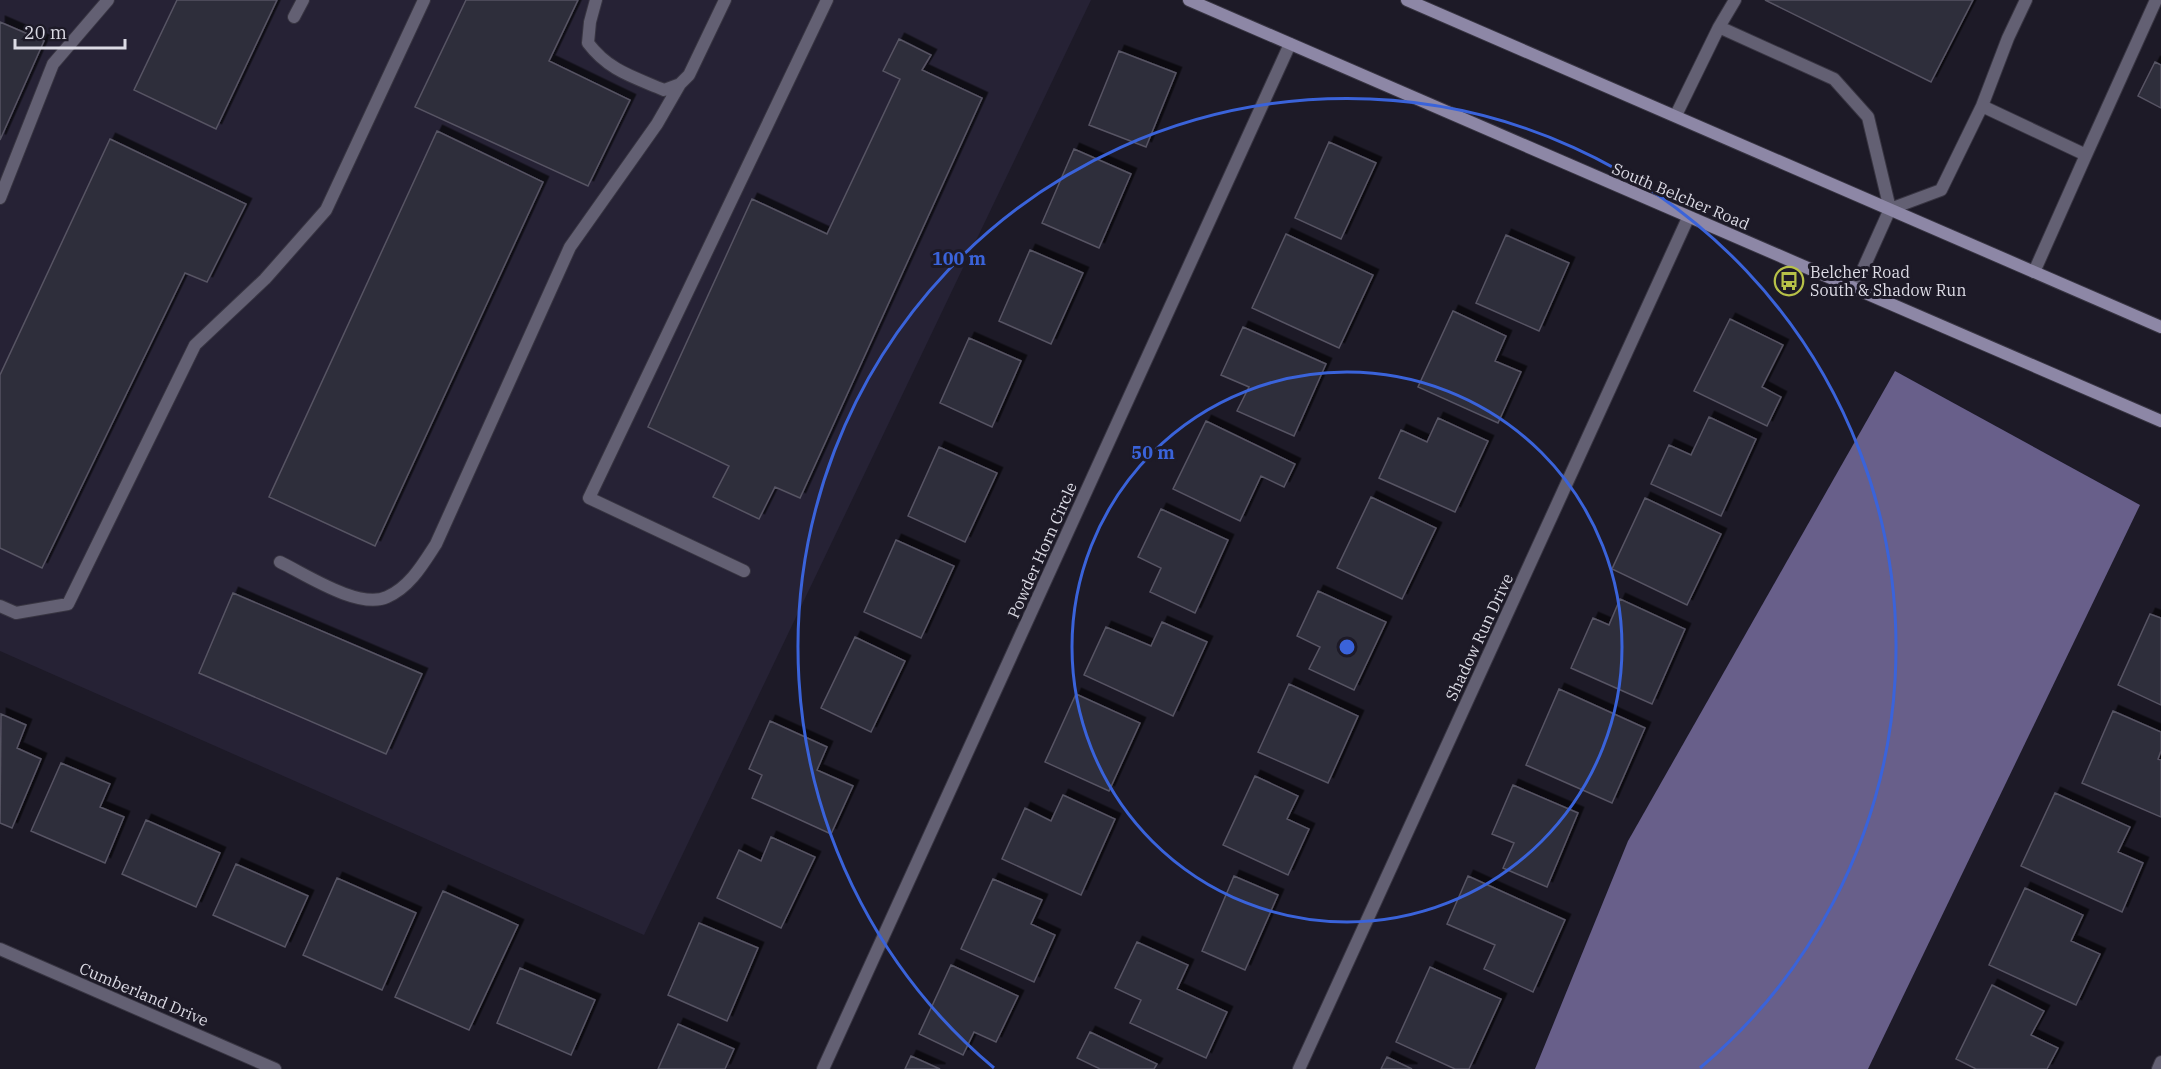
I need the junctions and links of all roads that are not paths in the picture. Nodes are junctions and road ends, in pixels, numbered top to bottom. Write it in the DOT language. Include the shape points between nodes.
graph roads {
  1 [pos="108,0"];
  2 [pos="303,0"];
  3 [pos="424,0"];
  4 [pos="596,0"];
  5 [pos="725,0"];
  6 [pos="827,0"];
  7 [pos="1189,0"];
  8 [pos="1407,0"];
  9 [pos="1735,0"];
  10 [pos="2026,0"];
  11 [pos="2156,0"];
  12 [pos="294,17"];
  13 [pos="1719,27"];
  14 [pos="1290,44"];
  15 [pos="680,84"];
  16 [pos="1982,106"];
  17 [pos="1676,115"];
  18 [pos="2086,155"];
  19 [pos="0,198"];
  20 [pos="1890,209"];
  21 [pos="1688,218"];
  22 [pos="2034,272"];
  23 [pos="1855,287"];
  24 [pos="2161,327"];
  25 [pos="2161,421"];
  26 [pos="280,562"];
  27 [pos="744,571"];
  28 [pos="0,606"];
  29 [pos="0,949"];
  30 [pos="2161,1062"];
  31 [pos="275,1069"];
  32 [pos="824,1069"];
  33 [pos="1299,1069"];
  34 [pos="2158,1069"];
  1 -- 19 [label="street" via="53,64"];
  2 -- 12 [label="street"];
  3 -- 28 [label="street" via="326,210 265,279 195,345 68,604 16,613"];
  4 -- 15 [label="street" via="588,43 598,56 612,67 664,90"];
  5 -- 15 [label="street" via="689,75"];
  6 -- 27 [label="street" via="589,498"];
  7 -- 14 [label="main road, South Belcher Road"];
  8 -- 17 [label="main road"];
  9 -- 13 [label="street"];
  10 -- 16 [label="street"];
  11 -- 18 [label="street"];
  13 -- 17 [label="street"];
  13 -- 20 [label="street" via="1834,79 1868,117"];
  14 -- 21 [label="main road, South Belcher Road"];
  14 -- 32 [label="street, Powder Horn Circle"];
  15 -- 26 [label="street" via="657,124 570,248 436,544 420,569 385,598 366,600"];
  16 -- 18 [label="street"];
  16 -- 20 [label="street" via="1941,190"];
  17 -- 20 [label="main road"];
  18 -- 22 [label="street"];
  20 -- 22 [label="main road"];
  20 -- 23 [label="street"];
  21 -- 23 [label="main road, South Belcher Road"];
  21 -- 33 [label="street, Shadow Run Drive"];
  22 -- 24 [label="main road"];
  23 -- 25 [label="main road, South Belcher Road"];
  29 -- 31 [label="street, Cumberland Drive"];
  30 -- 34 [label="street"];
}
